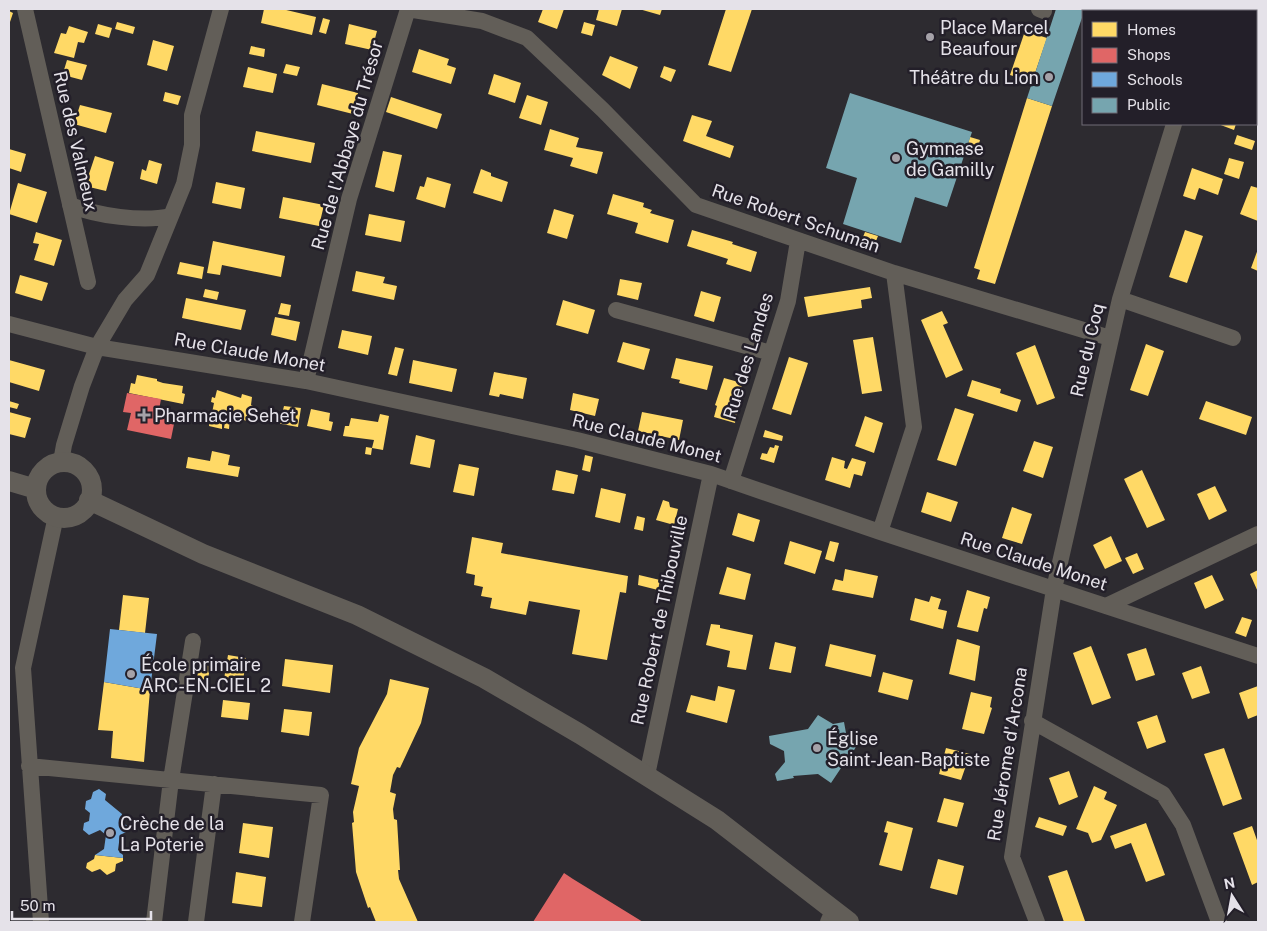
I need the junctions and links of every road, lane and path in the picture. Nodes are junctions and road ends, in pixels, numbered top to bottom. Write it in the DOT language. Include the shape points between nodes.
graph roads {
  1 [pos="25,9"];
  2 [pos="221,9"];
  3 [pos="408,9"];
  4 [pos="1039,9"];
  5 [pos="1044,9"];
  6 [pos="485,15"];
  7 [pos="1174,125"];
  8 [pos="70,205"];
  9 [pos="171,216"];
  10 [pos="798,241"];
  11 [pos="894,273"];
  12 [pos="88,282"];
  13 [pos="1120,299"];
  14 [pos="616,310"];
  15 [pos="9,324"];
  16 [pos="1110,338"];
  17 [pos="1233,338"];
  18 [pos="97,348"];
  19 [pos="771,353"];
  20 [pos="306,381"];
  21 [pos="62,462"];
  22 [pos="711,474"];
  23 [pos="9,481"];
  24 [pos="731,481"];
  25 [pos="36,489"];
  26 [pos="90,500"];
  27 [pos="56,516"];
  28 [pos="880,532"];
  29 [pos="1258,534"];
  30 [pos="1054,589"];
  31 [pos="1106,606"];
  32 [pos="193,641"];
  33 [pos="1258,656"];
  34 [pos="1032,722"];
  35 [pos="29,766"];
  36 [pos="646,775"];
  37 [pos="171,780"];
  38 [pos="214,784"];
  39 [pos="837,918"];
  40 [pos="41,922"];
  41 [pos="154,922"];
  42 [pos="196,922"];
  43 [pos="302,922"];
  44 [pos="1037,922"];
  45 [pos="1219,922"];
  1 -- 8 [label="street, Rue des Valmeux"];
  2 -- 9 [label="street" via="192,115 192,145 184,184"];
  3 -- 6 [label="street"];
  3 -- 20 [label="street, Rue de l'Abbaye du Trésor" via="349,199"];
  4 -- 5 [label="street"];
  6 -- 10 [label="street, Rue Robert Schuman" via="527,38 696,205"];
  7 -- 13 [label="street, Rue du Coq"];
  8 -- 9 [label="street" via="139,219"];
  8 -- 12 [label="street, Rue des Valmeux"];
  9 -- 18 [label="street" via="147,275 124,300"];
  10 -- 11 [label="street, Rue Robert Schuman"];
  10 -- 19 [label="street, Rue des Landes" via="788,301"];
  11 -- 16 [label="street, Rue Robert Schuman"];
  11 -- 28 [label="street" via="914,427"];
  13 -- 16 [label="street, Rue du Coq"];
  13 -- 17 [label="street"];
  14 -- 19 [label="street"];
  15 -- 18 [label="street, Rue Claude Monet"];
  16 -- 30 [label="street, Rue du Coq"];
  18 -- 20 [label="street, Rue Claude Monet"];
  18 -- 21 [label="street" via="82,386"];
  19 -- 24 [label="street, Rue des Landes"];
  20 -- 22 [label="street, Rue Claude Monet" via="577,440"];
  21 -- 25 [label="street" via="43,470"];
  21 -- 26 [label="street" via="74,464 86,473 92,487"];
  22 -- 24 [label="street, Rue Claude Monet"];
  22 -- 36 [label="street, Rue Robert de Thibouville"];
  23 -- 25 [label="street"];
  24 -- 28 [label="street, Rue Claude Monet"];
  25 -- 27 [label="street" via="39,503 49,514"];
  26 -- 27 [label="street" via="76,515"];
  26 -- 36 [label="street" via="203,554 357,615 484,678"];
  27 -- 35 [label="street" via="24,668"];
  28 -- 30 [label="street, Rue Claude Monet"];
  29 -- 31 [label="street"];
  30 -- 31 [label="street, Rue Claude Monet"];
  30 -- 34 [label="street, Rue Jérome d'Arcona"];
  31 -- 33 [label="street, Rue Claude Monet"];
  32 -- 37 [label="street"];
  34 -- 44 [label="street, Rue Jérome d'Arcona" via="1012,857"];
  34 -- 45 [label="street" via="1163,794 1184,824"];
  35 -- 37 [label="street"];
  35 -- 40 [label="street"];
  36 -- 39 [label="street" via="717,820"];
  37 -- 38 [label="street"];
  37 -- 41 [label="street"];
  38 -- 42 [label="street"];
  38 -- 43 [label="street" via="321,795"];
}
